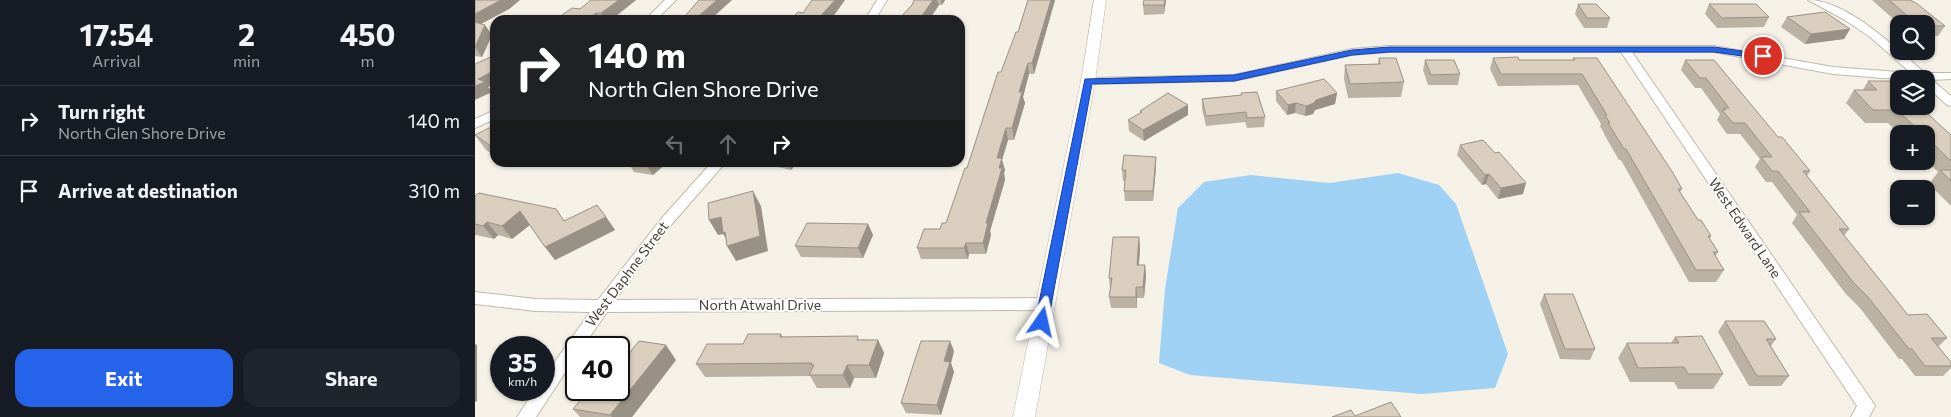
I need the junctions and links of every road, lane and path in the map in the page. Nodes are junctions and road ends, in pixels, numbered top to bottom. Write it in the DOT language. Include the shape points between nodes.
graph roads {
  1 [pos="671,0"];
  2 [pos="882,0"];
  3 [pos="1100,0"];
  4 [pos="1813,0"];
  5 [pos="655,15"];
  6 [pos="873,15"];
  7 [pos="1624,49"];
  8 [pos="1915,70"];
  9 [pos="1890,76"];
  10 [pos="1951,76"];
  11 [pos="1935,77"];
  12 [pos="1088,81"];
  13 [pos="1935,88"];
  14 [pos="1951,102"];
  15 [pos="490,116"];
  16 [pos="475,124"];
  17 [pos="715,167"];
  18 [pos="475,298"];
  19 [pos="1045,304"];
  20 [pos="602,306"];
  21 [pos="1863,412"];
  22 [pos="526,417"];
  23 [pos="1024,417"];
  1 -- 5 [label="street"];
  2 -- 6 [label="street"];
  3 -- 12 [label="street"];
  4 -- 8 [label="street" via="1874,35"];
  7 -- 9 [label="street" via="1721,50 1841,72"];
  7 -- 12 [label="street" via="1368,50 1234,78"];
  7 -- 21 [label="street, West Edward Lane"];
  10 -- 11 [label="street"];
  12 -- 19 [label="street"];
  13 -- 14 [label="street"];
  15 -- 16 [label="street"];
  17 -- 20 [label="street, West Daphne Street" via="666,221"];
  18 -- 20 [label="street, North Atwahl Drive" via="535,305"];
  19 -- 20 [label="street, North Atwahl Drive"];
  19 -- 23 [label="street"];
  20 -- 22 [label="street, West Daphne Street"];
}
